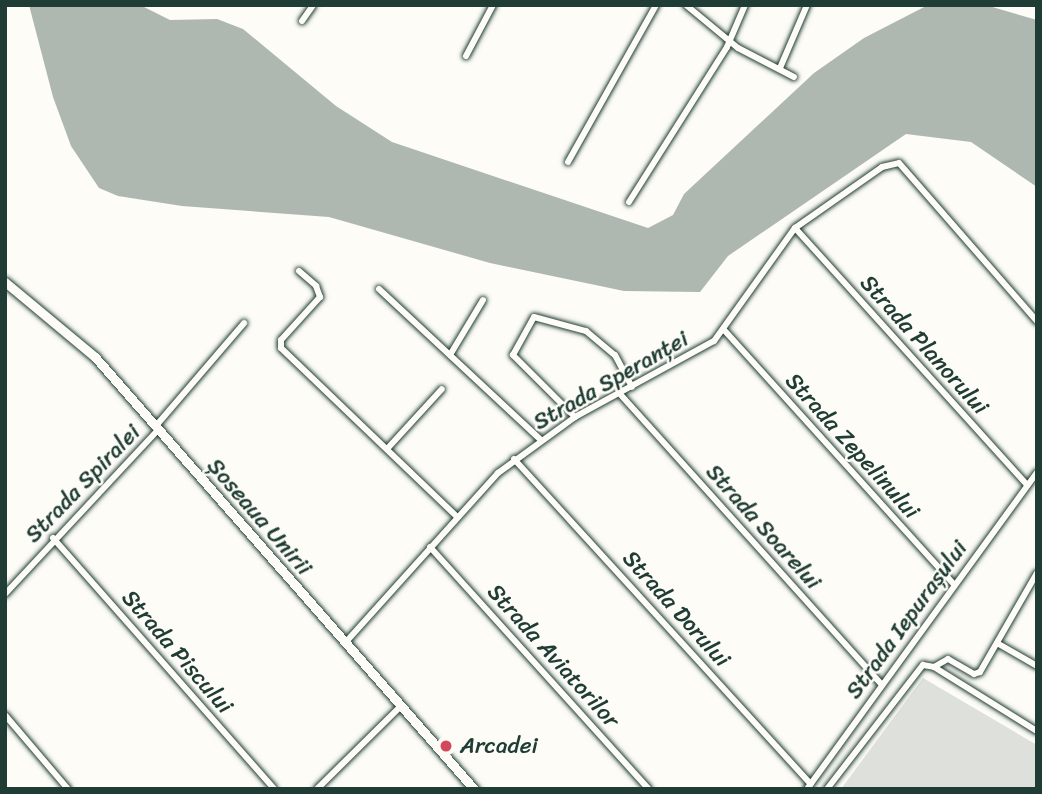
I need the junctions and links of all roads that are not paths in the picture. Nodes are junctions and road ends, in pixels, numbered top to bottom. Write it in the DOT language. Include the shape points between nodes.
graph roads {
  1 [pos="313,5"];
  2 [pos="493,5"];
  3 [pos="656,5"];
  4 [pos="686,5"];
  5 [pos="745,5"];
  6 [pos="807,5"];
  7 [pos="302,21"];
  8 [pos="728,40"];
  9 [pos="466,56"];
  10 [pos="780,68"];
  11 [pos="794,77"];
  12 [pos="568,163"];
  13 [pos="629,202"];
  14 [pos="795,228"];
  15 [pos="299,271"];
  16 [pos="5,282"];
  17 [pos="379,289"];
  18 [pos="483,300"];
  19 [pos="1037,321"];
  20 [pos="244,323"];
  21 [pos="725,331"];
  22 [pos="450,355"];
  23 [pos="632,387"];
  24 [pos="442,388"];
  25 [pos="620,394"];
  26 [pos="575,417"];
  27 [pos="157,428"];
  28 [pos="541,440"];
  29 [pos="387,449"];
  30 [pos="514,458"];
  31 [pos="1037,472"];
  32 [pos="1027,485"];
  33 [pos="457,517"];
  34 [pos="53,538"];
  35 [pos="430,547"];
  36 [pos="1037,573"];
  37 [pos="954,584"];
  38 [pos="5,594"];
  39 [pos="345,643"];
  40 [pos="997,643"];
  41 [pos="931,666"];
  42 [pos="1037,666"];
  43 [pos="881,684"];
  44 [pos="401,706"];
  45 [pos="5,715"];
  46 [pos="1037,731"];
  47 [pos="809,786"];
  48 [pos="68,789"];
  49 [pos="274,789"];
  50 [pos="317,789"];
  51 [pos="474,789"];
  52 [pos="649,789"];
  53 [pos="827,789"];
  1 -- 7 [label="street"];
  2 -- 9 [label="street"];
  3 -- 12 [label="street"];
  4 -- 8 [label="street"];
  5 -- 8 [label="street"];
  6 -- 10 [label="street"];
  8 -- 10 [label="street"];
  8 -- 13 [label="street"];
  10 -- 11 [label="street"];
  14 -- 19 [label="street, Strada Speranței" via="874,171 899,163"];
  14 -- 21 [label="street, Strada Speranței"];
  14 -- 32 [label="street, Strada Planorului"];
  15 -- 29 [label="street" via="316,286 320,297 281,340 281,348"];
  16 -- 27 [label="main road, Șoseaua Unirii" via="76,338"];
  17 -- 22 [label="street"];
  18 -- 22 [label="street"];
  20 -- 27 [label="street, Strada Spiralei"];
  21 -- 23 [label="street, Strada Speranței" via="701,350"];
  21 -- 37 [label="street, Strada Zepelinului"];
  22 -- 28 [label="street"];
  23 -- 25 [label="street, Strada Speranței"];
  23 -- 26 [label="street" via="615,355 586,331 534,317 513,355"];
  24 -- 29 [label="street"];
  25 -- 26 [label="street, Strada Speranței"];
  25 -- 43 [label="street, Strada Soarelui"];
  26 -- 28 [label="street, Strada Speranței"];
  27 -- 34 [label="street, Strada Spiralei"];
  27 -- 39 [label="main road, Șoseaua Unirii"];
  28 -- 30 [label="street, Strada Speranței"];
  29 -- 33 [label="street"];
  30 -- 33 [label="street, Strada Speranței"];
  30 -- 47 [label="street, Strada Dorului"];
  31 -- 32 [label="street, Strada Iepurașului"];
  32 -- 37 [label="street, Strada Iepurașului"];
  33 -- 35 [label="street, Strada Speranței"];
  34 -- 38 [label="street, Strada Spiralei"];
  34 -- 49 [label="street, Strada Piscului"];
  35 -- 39 [label="street, Strada Speranței"];
  35 -- 52 [label="street, Strada Aviatorilor"];
  36 -- 40 [label="street"];
  37 -- 43 [label="street, Strada Iepurașului"];
  39 -- 44 [label="main road, Șoseaua Unirii"];
  40 -- 41 [label="street" via="978,674 948,659"];
  40 -- 42 [label="street"];
  41 -- 46 [label="street"];
  41 -- 53 [label="street, Strada Iepurașului" via="914,673"];
  43 -- 47 [label="street, Strada Iepurașului"];
  44 -- 50 [label="street"];
  44 -- 51 [label="main road, Șoseaua Unirii"];
  45 -- 48 [label="street"];
}
